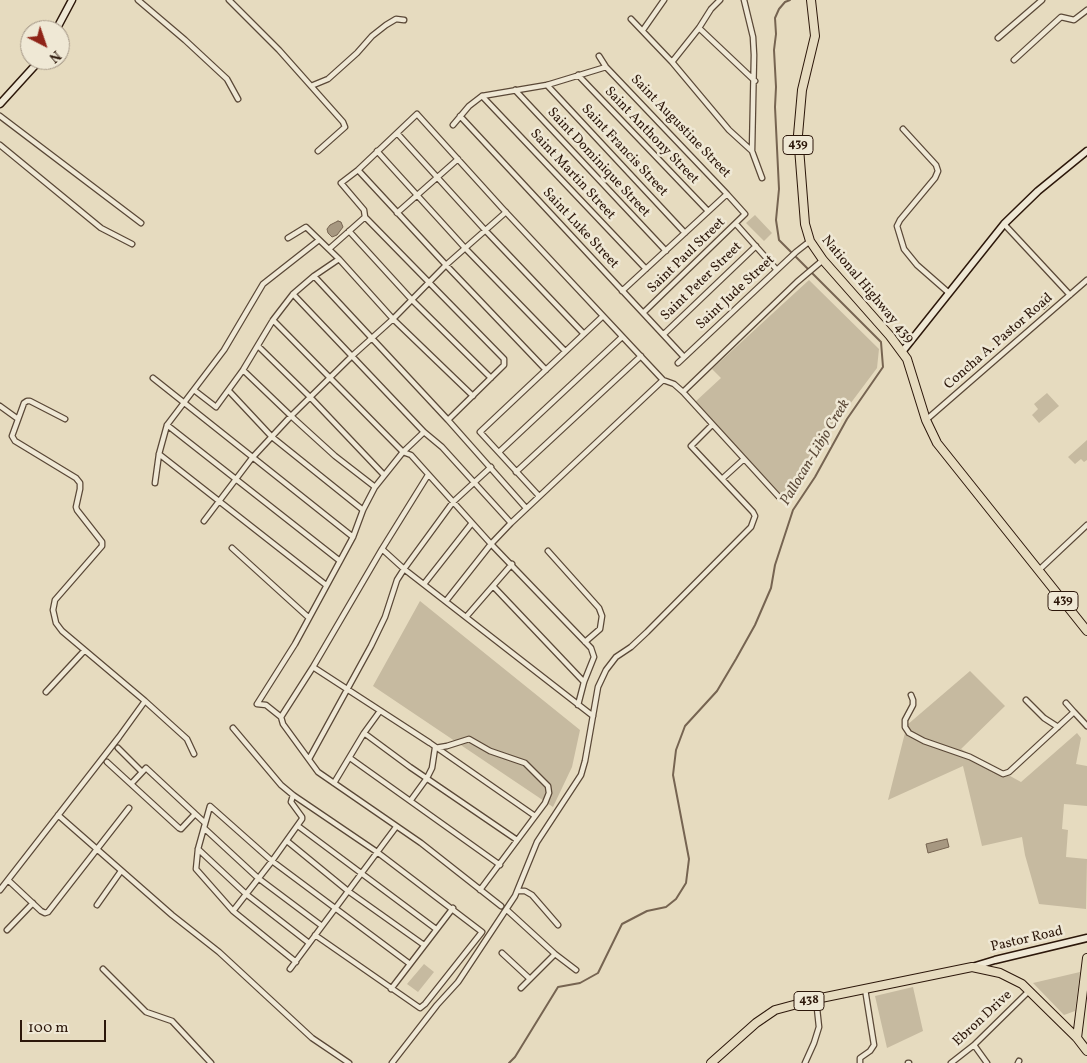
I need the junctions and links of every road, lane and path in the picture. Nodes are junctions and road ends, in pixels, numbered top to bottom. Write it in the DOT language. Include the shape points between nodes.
graph roads {
  1 [pos="72,0"];
  2 [pos="138,0"];
  3 [pos="229,0"];
  4 [pos="664,0"];
  5 [pos="720,0"];
  6 [pos="744,0"];
  7 [pos="1042,0"];
  8 [pos="811,2"];
  9 [pos="1087,10"];
  10 [pos="631,19"];
  11 [pos="61,20"];
  12 [pos="404,20"];
  13 [pos="699,28"];
  14 [pos="643,30"];
  15 [pos="998,38"];
  16 [pos="599,56"];
  17 [pos="1014,60"];
  18 [pos="672,62"];
  19 [pos="606,66"];
  20 [pos="31,70"];
  21 [pos="578,75"];
  22 [pos="754,82"];
  23 [pos="547,85"];
  24 [pos="311,86"];
  25 [pos="515,90"];
  26 [pos="482,96"];
  27 [pos="238,99"];
  28 [pos="0,104"];
  29 [pos="0,116"];
  30 [pos="460,116"];
  31 [pos="453,125"];
  32 [pos="903,129"];
  33 [pos="397,133"];
  34 [pos="0,145"];
  35 [pos="1087,150"];
  36 [pos="318,151"];
  37 [pos="752,151"];
  38 [pos="377,152"];
  39 [pos="458,159"];
  40 [pos="358,170"];
  41 [pos="437,177"];
  42 [pos="762,178"];
  43 [pos="727,194"];
  44 [pos="417,195"];
  45 [pos="506,212"];
  46 [pos="708,212"];
  47 [pos="397,213"];
  48 [pos="745,214"];
  49 [pos="365,217"];
  50 [pos="141,223"];
  51 [pos="736,224"];
  52 [pos="1004,224"];
  53 [pos="485,230"];
  54 [pos="348,231"];
  55 [pos="685,233"];
  56 [pos="288,238"];
  57 [pos="319,240"];
  58 [pos="810,242"];
  59 [pos="132,244"];
  60 [pos="756,246"];
  61 [pos="465,248"];
  62 [pos="329,250"];
  63 [pos="666,251"];
  64 [pos="339,259"];
  65 [pos="823,260"];
  66 [pos="446,265"];
  67 [pos="646,270"];
  68 [pos="777,270"];
  69 [pos="314,276"];
  70 [pos="1087,280"];
  71 [pos="429,283"];
  72 [pos="622,291"];
  73 [pos="949,293"];
  74 [pos="293,294"];
  75 [pos="1070,295"];
  76 [pos="412,300"];
  77 [pos="643,314"];
  78 [pos="603,316"];
  79 [pos="393,319"];
  80 [pos="273,320"];
  81 [pos="584,334"];
  82 [pos="664,334"];
  83 [pos="622,336"];
  84 [pos="372,339"];
  85 [pos="258,346"];
  86 [pos="565,351"];
  87 [pos="902,352"];
  88 [pos="352,356"];
  89 [pos="641,356"];
  90 [pos="684,358"];
  91 [pos="678,363"];
  92 [pos="243,370"];
  93 [pos="546,370"];
  94 [pos="330,377"];
  95 [pos="154,378"];
  96 [pos="491,378"];
  97 [pos="663,380"];
  98 [pos="194,390"];
  99 [pos="229,391"];
  100 [pos="683,392"];
  101 [pos="473,396"];
  102 [pos="310,397"];
  103 [pos="184,403"];
  104 [pos="0,406"];
  105 [pos="291,416"];
  106 [pos="18,419"];
  107 [pos="65,419"];
  108 [pos="448,420"];
  109 [pos="926,420"];
  110 [pos="167,425"];
  111 [pos="712,426"];
  112 [pos="424,432"];
  113 [pos="272,437"];
  114 [pos="403,452"];
  115 [pos="499,452"];
  116 [pos="159,454"];
  117 [pos="252,458"];
  118 [pos="744,459"];
  119 [pos="491,467"];
  120 [pos="516,472"];
  121 [pos="384,475"];
  122 [pos="428,475"];
  123 [pos="236,479"];
  124 [pos="722,479"];
  125 [pos="155,483"];
  126 [pos="474,483"];
  127 [pos="375,487"];
  128 [pos="539,496"];
  129 [pos="779,497"];
  130 [pos="220,501"];
  131 [pos="453,502"];
  132 [pos="526,508"];
  133 [pos="363,510"];
  134 [pos="204,521"];
  135 [pos="472,523"];
  136 [pos="511,523"];
  137 [pos="1087,525"];
  138 [pos="353,538"];
  139 [pos="491,544"];
  140 [pos="232,548"];
  141 [pos="382,549"];
  142 [pos="548,551"];
  143 [pos="340,561"];
  144 [pos="512,564"];
  145 [pos="404,569"];
  146 [pos="1039,570"];
  147 [pos="424,584"];
  148 [pos="326,586"];
  149 [pos="493,586"];
  150 [pos="446,601"];
  151 [pos="308,617"];
  152 [pos="466,617"];
  153 [pos="1087,631"];
  154 [pos="585,642"];
  155 [pos="84,651"];
  156 [pos="313,667"];
  157 [pos="584,682"];
  158 [pos="346,690"];
  159 [pos="46,692"];
  160 [pos="910,695"];
  161 [pos="1026,700"];
  162 [pos="145,702"];
  163 [pos="1066,703"];
  164 [pos="578,705"];
  165 [pos="380,711"];
  166 [pos="1074,712"];
  167 [pos="593,716"];
  168 [pos="281,717"];
  169 [pos="1087,726"];
  170 [pos="1058,727"];
  171 [pos="233,728"];
  172 [pos="364,733"];
  173 [pos="118,748"];
  174 [pos="435,748"];
  175 [pos="194,754"];
  176 [pos="350,758"];
  177 [pos="308,760"];
  178 [pos="107,762"];
  179 [pos="142,772"];
  180 [pos="427,778"];
  181 [pos="131,784"];
  182 [pos="334,784"];
  183 [pos="293,795"];
  184 [pos="411,800"];
  185 [pos="129,808"];
  186 [pos="195,814"];
  187 [pos="58,815"];
  188 [pos="535,816"];
  189 [pos="204,826"];
  190 [pos="298,826"];
  191 [pos="396,827"];
  192 [pos="517,840"];
  193 [pos="287,841"];
  194 [pos="198,849"];
  195 [pos="97,850"];
  196 [pos="377,852"];
  197 [pos="272,861"];
  198 [pos="500,865"];
  199 [pos="122,871"];
  200 [pos="362,873"];
  201 [pos="258,878"];
  202 [pos="8,880"];
  203 [pos="0,890"];
  204 [pos="480,890"];
  205 [pos="518,891"];
  206 [pos="348,892"];
  207 [pos="246,894"];
  208 [pos="33,903"];
  209 [pos="97,905"];
  210 [pos="500,906"];
  211 [pos="453,908"];
  212 [pos="335,909"];
  213 [pos="507,910"];
  214 [pos="233,911"];
  215 [pos="558,925"];
  216 [pos="322,926"];
  217 [pos="436,929"];
  218 [pos="7,930"];
  219 [pos="315,935"];
  220 [pos="1087,938"];
  221 [pos="309,944"];
  222 [pos="424,945"];
  223 [pos="502,953"];
  224 [pos="555,954"];
  225 [pos="1087,958"];
  226 [pos="296,962"];
  227 [pos="410,964"];
  228 [pos="972,967"];
  229 [pos="103,969"];
  230 [pos="290,969"];
  231 [pos="576,970"];
  232 [pos="530,979"];
  233 [pos="521,988"];
  234 [pos="865,988"];
  235 [pos="391,989"];
  236 [pos="1029,991"];
  237 [pos="816,999"];
  238 [pos="1076,1038"];
  239 [pos="974,1045"];
  240 [pos="1087,1051"];
  241 [pos="211,1063"];
  242 [pos="349,1063"];
  243 [pos="392,1063"];
  244 [pos="711,1063"];
  245 [pos="805,1063"];
  246 [pos="860,1063"];
  247 [pos="951,1063"];
  248 [pos="987,1063"];
  1 -- 11 [label="main road"];
  2 -- 27 [label="street" via="228,79"];
  3 -- 24 [label="street"];
  4 -- 14 [label="street"];
  5 -- 13 [label="street"];
  6 -- 22 [label="street" via="753,37"];
  7 -- 15 [label="street"];
  8 -- 58 [label="main road, National Highway 439 / 439" via="815,36 802,90 798,135 805,224"];
  9 -- 17 [label="street" via="1074,20 1061,16"];
  10 -- 14 [label="street"];
  12 -- 24 [label="street" via="396,19 386,25 328,79"];
  13 -- 18 [label="street"];
  13 -- 22 [label="street"];
  14 -- 18 [label="street"];
  16 -- 19 [label="street, Saint Augustine Street"];
  18 -- 37 [label="street" via="729,130"];
  19 -- 21 [label="street"];
  19 -- 43 [label="street, Saint Augustine Street"];
  20 -- 28 [label="main road"];
  21 -- 23 [label="street"];
  21 -- 46 [label="street, Saint Anthony Street"];
  22 -- 37 [label="street"];
  23 -- 25 [label="street"];
  23 -- 55 [label="street, Saint Francis Street"];
  24 -- 36 [label="street" via="345,124 345,128"];
  25 -- 26 [label="street"];
  25 -- 63 [label="street, Saint Dominique Street"];
  26 -- 30 [label="street"];
  26 -- 67 [label="street, Saint Martin Street"];
  29 -- 50 [label="street"];
  30 -- 31 [label="street"];
  30 -- 72 [label="street, Saint Luke Street"];
  32 -- 73 [label="street" via="938,171 897,226 904,248"];
  33 -- 38 [label="street"];
  33 -- 39 [label="street" via="417,114"];
  33 -- 41 [label="street"];
  34 -- 59 [label="street" via="101,228"];
  35 -- 52 [label="main road"];
  37 -- 42 [label="street"];
  38 -- 40 [label="street"];
  38 -- 44 [label="street"];
  39 -- 41 [label="street"];
  39 -- 45 [label="street"];
  40 -- 47 [label="street"];
  40 -- 49 [label="street" via="341,183 364,210"];
  41 -- 44 [label="street"];
  41 -- 53 [label="street"];
  43 -- 46 [label="street"];
  43 -- 48 [label="street, Saint Augustine Street"];
  44 -- 47 [label="street"];
  44 -- 61 [label="street"];
  45 -- 53 [label="street"];
  45 -- 78 [label="street"];
  46 -- 55 [label="street"];
  47 -- 66 [label="street"];
  48 -- 51 [label="street, Saint Paul Street"];
  49 -- 54 [label="street"];
  49 -- 71 [label="street"];
  51 -- 60 [label="street"];
  51 -- 77 [label="street, Saint Paul Street"];
  52 -- 73 [label="main road"];
  52 -- 75 [label="street"];
  53 -- 61 [label="street"];
  53 -- 81 [label="street"];
  54 -- 62 [label="street"];
  54 -- 76 [label="street"];
  55 -- 63 [label="street"];
  56 -- 57 [label="street" via="306,227"];
  57 -- 62 [label="street"];
  57 -- 98 [label="street" via="263,284 224,350"];
  58 -- 65 [label="main road, National Highway 439 / 439"];
  58 -- 68 [label="street, Saint Jude Street"];
  60 -- 68 [label="street"];
  60 -- 82 [label="street, Saint Peter Street"];
  61 -- 66 [label="street"];
  61 -- 86 [label="street"];
  62 -- 64 [label="street"];
  63 -- 67 [label="street"];
  64 -- 69 [label="street"];
  64 -- 79 [label="street"];
  65 -- 87 [label="main road, National Highway 439 / 439"];
  65 -- 100 [label="street"];
  66 -- 71 [label="street"];
  66 -- 93 [label="street"];
  67 -- 72 [label="street"];
  68 -- 90 [label="street, Saint Jude Street"];
  69 -- 74 [label="street"];
  69 -- 84 [label="street"];
  70 -- 75 [label="street, Concha A. Pastor Road"];
  71 -- 76 [label="street"];
  71 -- 96 [label="street" via="504,359 504,365"];
  72 -- 77 [label="street, Saint Luke Street"];
  73 -- 87 [label="main road"];
  74 -- 80 [label="street"];
  74 -- 88 [label="street"];
  75 -- 109 [label="street, Concha A. Pastor Road"];
  76 -- 79 [label="street"];
  76 -- 96 [label="street"];
  77 -- 82 [label="street, Saint Luke Street"];
  78 -- 81 [label="street"];
  78 -- 83 [label="street"];
  79 -- 84 [label="street"];
  79 -- 101 [label="street"];
  80 -- 85 [label="street"];
  80 -- 94 [label="street"];
  81 -- 86 [label="street"];
  82 -- 90 [label="street, Saint Luke Street"];
  83 -- 89 [label="street"];
  83 -- 115 [label="street"];
  84 -- 88 [label="street"];
  84 -- 108 [label="street"];
  85 -- 92 [label="street"];
  85 -- 102 [label="street"];
  86 -- 93 [label="street"];
  87 -- 109 [label="main road, National Highway 439 / 439" via="911,369"];
  88 -- 94 [label="street"];
  88 -- 112 [label="street"];
  89 -- 97 [label="street"];
  89 -- 120 [label="street"];
  90 -- 91 [label="street, Saint Jude Street"];
  92 -- 99 [label="street"];
  92 -- 105 [label="street"];
  93 -- 115 [label="street" via="480,432"];
  94 -- 102 [label="street"];
  94 -- 114 [label="street"];
  95 -- 103 [label="street"];
  96 -- 101 [label="street"];
  97 -- 100 [label="street"];
  97 -- 128 [label="street"];
  98 -- 99 [label="street" via="216,406"];
  98 -- 103 [label="street"];
  99 -- 113 [label="street"];
  100 -- 111 [label="street"];
  101 -- 108 [label="street"];
  102 -- 105 [label="street"];
  102 -- 121 [label="street"];
  103 -- 110 [label="street"];
  103 -- 117 [label="street"];
  104 -- 106 [label="street"];
  105 -- 113 [label="street"];
  105 -- 127 [label="street"];
  106 -- 107 [label="street" via="24,403 30,401"];
  106 -- 155 [label="street" via="12,439 76,478 80,483 77,510 102,542 102,546 55,600 53,610 62,632"];
  108 -- 119 [label="street"];
  109 -- 146 [label="main road, National Highway 439 / 439" via="937,443"];
  110 -- 116 [label="street"];
  110 -- 123 [label="street"];
  111 -- 118 [label="street"];
  111 -- 124 [label="street" via="691,446"];
  112 -- 114 [label="street"];
  112 -- 126 [label="street"];
  113 -- 117 [label="street"];
  113 -- 133 [label="street"];
  114 -- 121 [label="street"];
  114 -- 122 [label="street" via="411,455"];
  115 -- 120 [label="street"];
  116 -- 125 [label="street"];
  116 -- 130 [label="street"];
  117 -- 123 [label="street"];
  117 -- 138 [label="street"];
  118 -- 124 [label="street"];
  118 -- 129 [label="street"];
  119 -- 126 [label="street"];
  119 -- 132 [label="street"];
  120 -- 128 [label="street"];
  121 -- 127 [label="street"];
  122 -- 131 [label="street"];
  122 -- 141 [label="street"];
  123 -- 130 [label="street"];
  123 -- 143 [label="street"];
  124 -- 167 [label="street" via="753,512 755,516 751,527 647,632 616,657 598,687"];
  126 -- 131 [label="street"];
  126 -- 136 [label="street"];
  127 -- 133 [label="street"];
  128 -- 132 [label="street"];
  130 -- 134 [label="street"];
  130 -- 148 [label="street"];
  131 -- 135 [label="street"];
  131 -- 145 [label="street"];
  132 -- 136 [label="street"];
  133 -- 138 [label="street"];
  135 -- 139 [label="street"];
  135 -- 147 [label="street"];
  136 -- 139 [label="street"];
  137 -- 146 [label="street"];
  138 -- 143 [label="street"];
  139 -- 144 [label="street"];
  139 -- 150 [label="street"];
  140 -- 151 [label="street"];
  141 -- 145 [label="street"];
  141 -- 156 [label="street"];
  142 -- 154 [label="street" via="599,608 602,616 600,629"];
  143 -- 148 [label="street"];
  144 -- 149 [label="street"];
  144 -- 154 [label="street"];
  145 -- 147 [label="street"];
  145 -- 158 [label="street" via="382,624"];
  146 -- 153 [label="main road, National Highway 439 / 439"];
  147 -- 150 [label="street"];
  148 -- 151 [label="street"];
  149 -- 152 [label="street"];
  149 -- 157 [label="street"];
  150 -- 152 [label="street"];
  151 -- 168 [label="street" via="258,704 266,705"];
  152 -- 164 [label="street"];
  154 -- 157 [label="street" via="594,657"];
  155 -- 159 [label="street"];
  155 -- 162 [label="street"];
  156 -- 158 [label="street"];
  156 -- 168 [label="street"];
  157 -- 164 [label="street"];
  158 -- 165 [label="street"];
  158 -- 177 [label="street"];
  160 -- 170 [label="street" via="912,705 904,720 909,733 1003,774"];
  161 -- 170 [label="street"];
  162 -- 175 [label="street" via="187,740"];
  162 -- 187 [label="street"];
  163 -- 166 [label="street"];
  164 -- 167 [label="street"];
  165 -- 172 [label="street"];
  165 -- 174 [label="street"];
  166 -- 169 [label="street"];
  166 -- 170 [label="street"];
  167 -- 205 [label="street" via="581,775 537,842"];
  168 -- 177 [label="street" via="282,724"];
  171 -- 183 [label="street"];
  172 -- 176 [label="street"];
  172 -- 180 [label="street"];
  173 -- 179 [label="street"];
  174 -- 180 [label="street" via="435,759"];
  174 -- 188 [label="street"];
  174 -- 188 [label="street" via="469,739 490,751 529,765 548,786 549,794"];
  176 -- 182 [label="street"];
  176 -- 184 [label="street"];
  177 -- 182 [label="street"];
  178 -- 181 [label="street"];
  179 -- 181 [label="street"];
  179 -- 186 [label="street" via="146,768"];
  180 -- 184 [label="street"];
  180 -- 192 [label="street"];
  181 -- 186 [label="street" via="180,829"];
  182 -- 191 [label="street"];
  183 -- 190 [label="street" via="291,802 302,816"];
  183 -- 196 [label="street"];
  184 -- 198 [label="street"];
  185 -- 195 [label="street"];
  186 -- 189 [label="street"];
  187 -- 195 [label="street"];
  187 -- 202 [label="street"];
  188 -- 192 [label="street"];
  189 -- 194 [label="street"];
  189 -- 197 [label="street" via="210,806"];
  189 -- 201 [label="street"];
  190 -- 193 [label="street"];
  190 -- 200 [label="street"];
  191 -- 196 [label="street"];
  191 -- 204 [label="street"];
  192 -- 198 [label="street"];
  193 -- 197 [label="street"];
  193 -- 206 [label="street"];
  194 -- 207 [label="street"];
  194 -- 214 [label="street" via="196,869"];
  195 -- 199 [label="street"];
  195 -- 208 [label="street" via="48,912"];
  196 -- 200 [label="street"];
  196 -- 211 [label="street"];
  197 -- 201 [label="street"];
  197 -- 212 [label="street"];
  198 -- 204 [label="street"];
  199 -- 209 [label="street"];
  199 -- 242 [label="street" via="215,948 312,1038"];
  200 -- 206 [label="street"];
  200 -- 217 [label="street"];
  201 -- 207 [label="street"];
  201 -- 216 [label="street"];
  202 -- 203 [label="street"];
  202 -- 208 [label="street"];
  204 -- 210 [label="street"];
  205 -- 213 [label="street"];
  205 -- 215 [label="street" via="532,895"];
  206 -- 212 [label="street"];
  206 -- 222 [label="street"];
  207 -- 214 [label="street"];
  207 -- 221 [label="street"];
  208 -- 218 [label="street"];
  211 -- 217 [label="street"];
  211 -- 235 [label="street" via="482,932 423,1006 417,1006"];
  212 -- 216 [label="street"];
  212 -- 227 [label="street"];
  213 -- 224 [label="street"];
  213 -- 243 [label="street" via="458,982"];
  214 -- 226 [label="street"];
  216 -- 219 [label="street"];
  217 -- 222 [label="street"];
  219 -- 221 [label="street"];
  219 -- 235 [label="street"];
  220 -- 228 [label="main road, Pastor Road"];
  221 -- 226 [label="street"];
  222 -- 227 [label="street"];
  223 -- 232 [label="street"];
  224 -- 231 [label="street"];
  224 -- 232 [label="street"];
  225 -- 238 [label="main road"];
  226 -- 230 [label="street"];
  227 -- 235 [label="street"];
  228 -- 234 [label="main road, 438"];
  228 -- 236 [label="main road, 438" via="1000,973"];
  229 -- 241 [label="street" via="146,1012 172,1021"];
  232 -- 233 [label="street"];
  234 -- 237 [label="main road, 438"];
  234 -- 246 [label="street" via="874,1046 860,1058"];
  236 -- 238 [label="main road, 438"];
  236 -- 239 [label="street, Ebron Drive"];
  237 -- 244 [label="main road, 438" via="768,1014"];
  237 -- 245 [label="street" via="819,1027"];
  238 -- 240 [label="main road, 438"];
  239 -- 247 [label="street, Ebron Drive"];
  239 -- 248 [label="street"];
}
